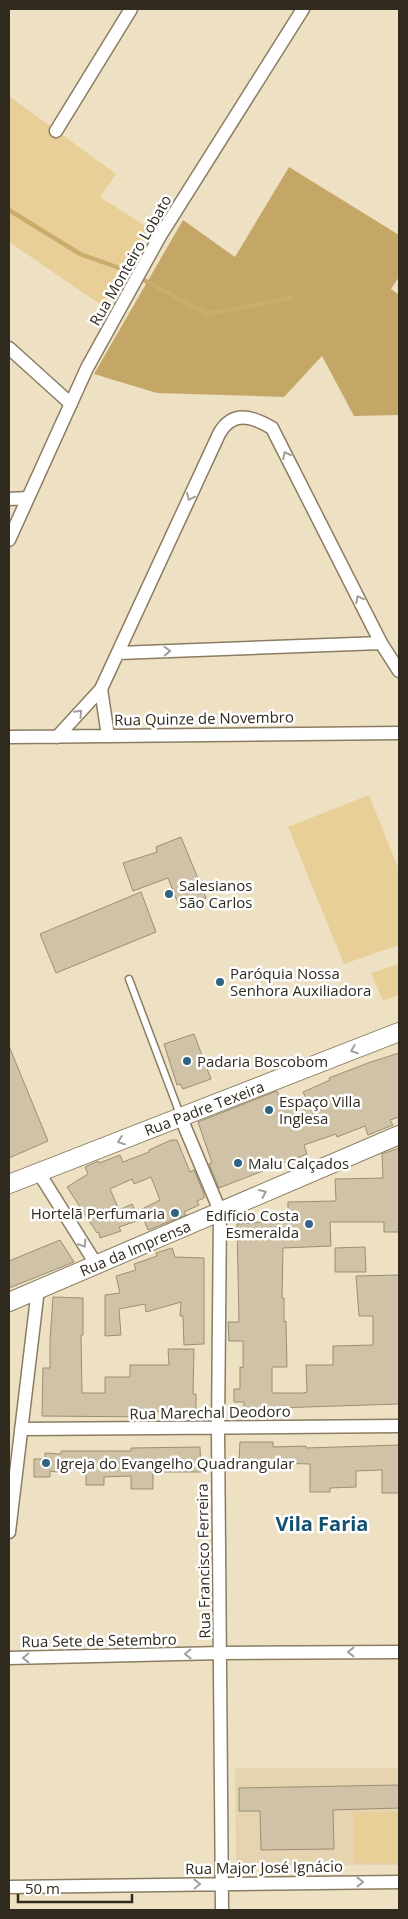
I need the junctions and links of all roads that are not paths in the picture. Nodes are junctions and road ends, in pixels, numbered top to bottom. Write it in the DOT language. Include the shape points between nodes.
graph roads {
  1 [pos="132,9"];
  2 [pos="303,9"];
  3 [pos="56,131"];
  4 [pos="9,348"];
  5 [pos="71,404"];
  6 [pos="9,498"];
  7 [pos="28,498"];
  8 [pos="9,540"];
  9 [pos="382,643"];
  10 [pos="118,654"];
  11 [pos="399,671"];
  12 [pos="101,689"];
  13 [pos="399,733"];
  14 [pos="108,736"];
  15 [pos="9,737"];
  16 [pos="57,737"];
  17 [pos="129,979"];
  18 [pos="399,1032"];
  19 [pos="181,1118"];
  20 [pos="399,1136"];
  21 [pos="39,1173"];
  22 [pos="9,1184"];
  23 [pos="220,1211"];
  24 [pos="96,1264"];
  25 [pos="38,1289"];
  26 [pos="9,1302"];
  27 [pos="399,1426"];
  28 [pos="20,1429"];
  29 [pos="218,1429"];
  30 [pos="9,1532"];
  31 [pos="399,1652"];
  32 [pos="221,1654"];
  33 [pos="9,1658"];
  34 [pos="399,1882"];
  35 [pos="221,1883"];
  36 [pos="9,1887"];
  37 [pos="222,1910"];
  1 -- 3 [label="street"];
  2 -- 5 [label="street, Rua Monteiro Lobato" via="160,236 87,368"];
  4 -- 5 [label="street"];
  5 -- 7 [label="street, Rua Monteiro Lobato"];
  6 -- 7 [label="street"];
  7 -- 8 [label="street, Rua Monteiro Lobato"];
  10 -- 9 [label="street, one-way"];
  9 -- 10 [label="street, one-way" via="272,428 261,421 234,418 224,425 219,434"];
  9 -- 11 [label="street"];
  10 -- 12 [label="street"];
  12 -- 14 [label="street"];
  16 -- 12 [label="street, one-way"];
  13 -- 14 [label="street, Rua Quinze de Novembro"];
  14 -- 16 [label="street, Rua Quinze de Novembro"];
  15 -- 16 [label="street, Rua Quinze de Novembro"];
  17 -- 19 [label="lane"];
  18 -- 19 [label="main road, Rua Padre Texeira, one-way"];
  19 -- 21 [label="main road, Rua Padre Texeira, one-way"];
  19 -- 23 [label="street"];
  23 -- 20 [label="main road, Rua da Imprensa, one-way"];
  21 -- 22 [label="main road, Rua Padre Texeira"];
  21 -- 24 [label="street, one-way"];
  23 -- 24 [label="main road, Rua da Imprensa"];
  23 -- 29 [label="street, Rua Francisco Ferreira"];
  24 -- 25 [label="main road, Rua da Imprensa"];
  25 -- 26 [label="main road, Rua da Imprensa"];
  25 -- 28 [label="street"];
  27 -- 29 [label="street, Rua Marechal Deodoro"];
  28 -- 29 [label="street, Rua Marechal Deodoro"];
  28 -- 30 [label="street"];
  29 -- 32 [label="street, Rua Francisco Ferreira"];
  31 -- 32 [label="street, Rua Sete de Setembro, one-way"];
  32 -- 33 [label="street, Rua Sete de Setembro, one-way"];
  32 -- 35 [label="street, Rua Francisco Ferreira"];
  35 -- 34 [label="street, Rua Major José Ignácio, one-way"];
  36 -- 35 [label="street, Rua Major José Ignácio, one-way"];
  35 -- 37 [label="street, Rua Francisco Ferreira"];
}
